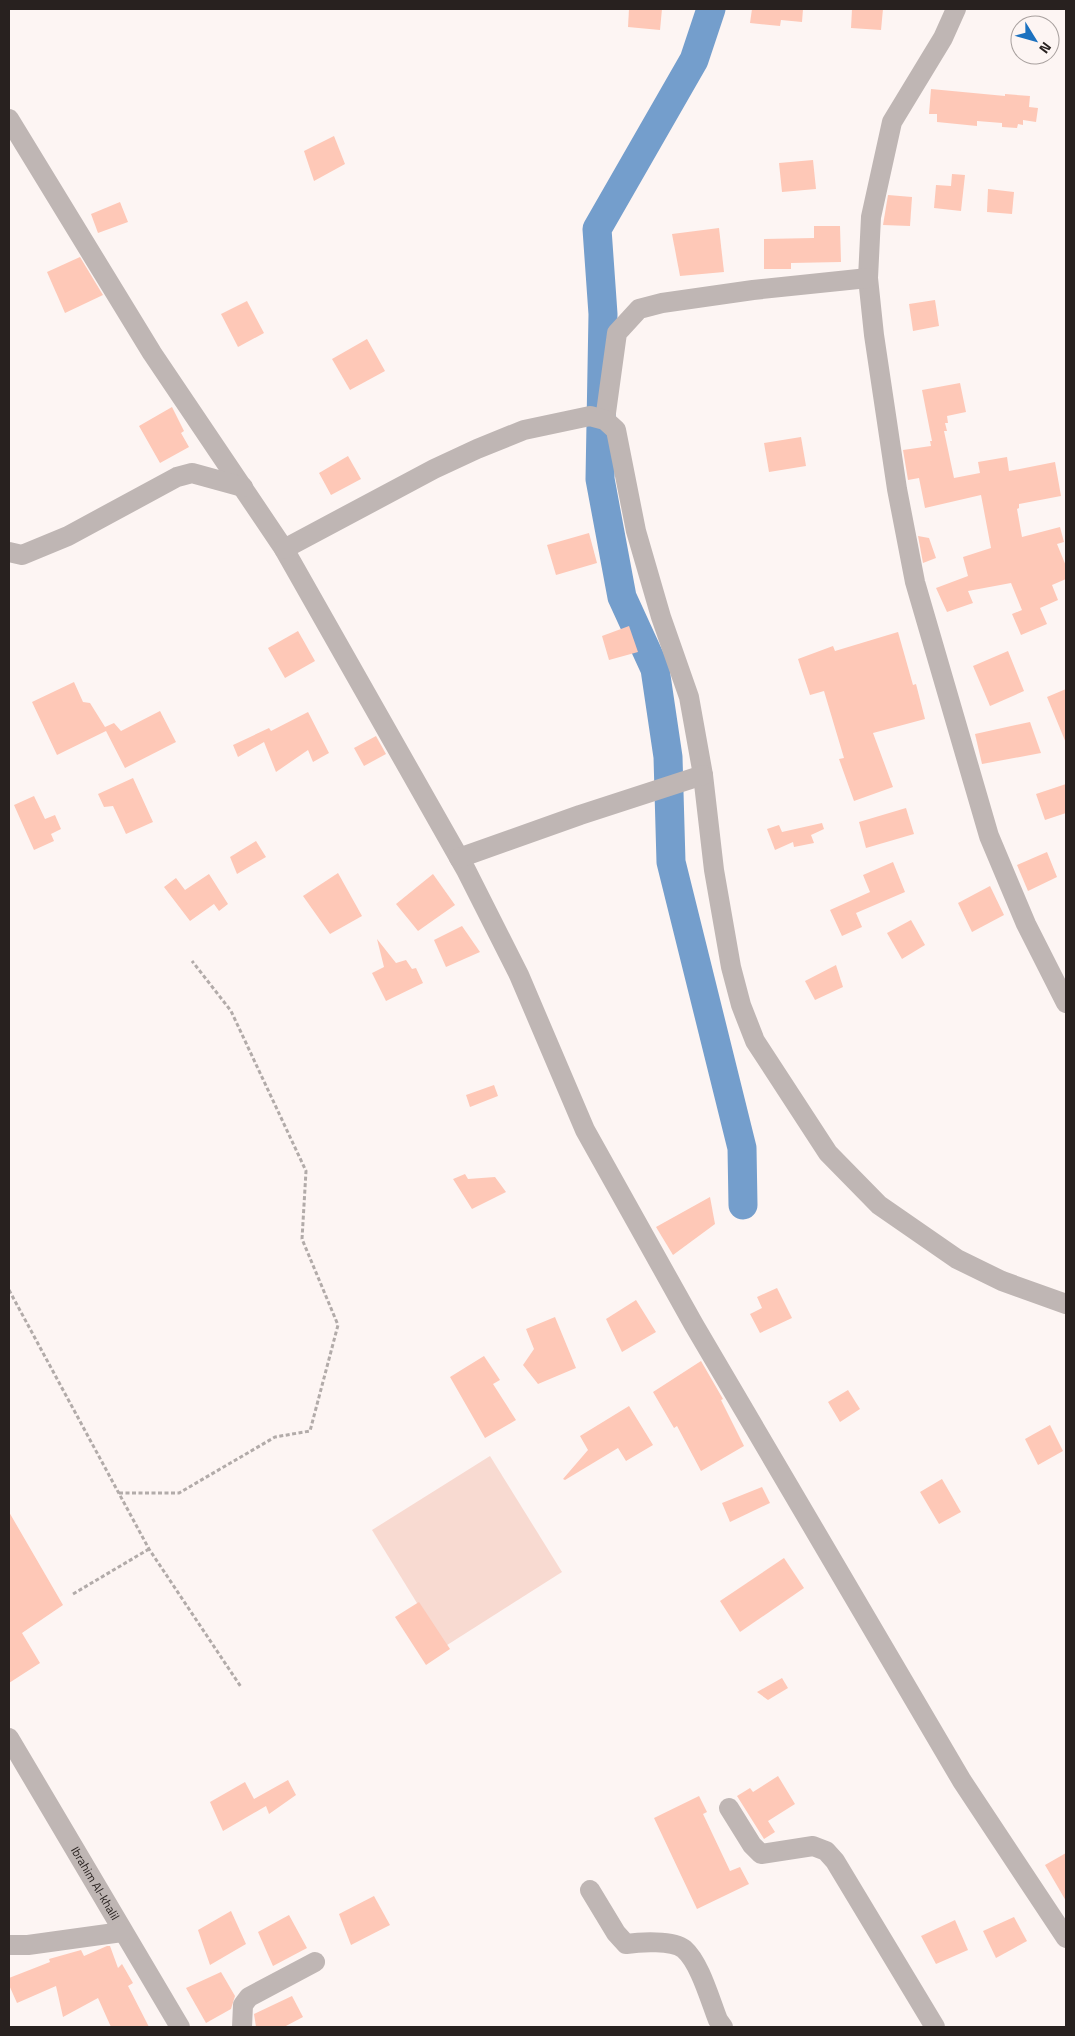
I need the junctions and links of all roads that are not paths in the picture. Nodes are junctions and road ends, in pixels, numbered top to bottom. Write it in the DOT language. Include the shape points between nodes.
graph roads {
  1 [pos="956,9"];
  2 [pos="9,119"];
  3 [pos="868,278"];
  4 [pos="605,420"];
  5 [pos="243,487"];
  6 [pos="284,549"];
  7 [pos="9,552"];
  8 [pos="703,775"];
  9 [pos="459,858"];
  10 [pos="1066,1003"];
  11 [pos="1066,1304"];
  12 [pos="9,1738"];
  13 [pos="729,1808"];
  14 [pos="590,1890"];
  15 [pos="122,1932"];
  16 [pos="1066,1938"];
  17 [pos="9,1945"];
  18 [pos="315,1962"];
  19 [pos="180,2027"];
  20 [pos="242,2027"];
  21 [pos="723,2027"];
  22 [pos="935,2027"];
  1 -- 3 [label="street" via="943,38 892,122 871,217"];
  2 -- 5 [label="street" via="152,353"];
  3 -- 4 [label="street" via="753,290 639,309 617,333"];
  3 -- 10 [label="street" via="894,471 915,582 989,836 1026,924"];
  4 -- 6 [label="street" via="590,416 524,430 477,448"];
  4 -- 8 [label="street" via="616,430 636,531 689,697"];
  5 -- 6 [label="street"];
  5 -- 7 [label="street" via="192,473 177,477 68,536 22,555"];
  6 -- 9 [label="street"];
  8 -- 9 [label="street"];
  8 -- 11 [label="street" via="714,870 741,1005 755,1041 828,1153 879,1205 957,1258 1002,1281"];
  9 -- 16 [label="street" via="519,975 585,1130 694,1325 962,1781"];
  12 -- 15 [label="street, Ibrahim Al-khalil"];
  13 -- 22 [label="street" via="761,1854 813,1846 826,1851"];
  14 -- 21 [label="street" via="626,1944 672,1944 683,1948 692,1958"];
  15 -- 17 [label="street"];
  15 -- 19 [label="street, Ibrahim Al-khalil"];
  18 -- 20 [label="street" via="249,1997 244,2005"];
}
